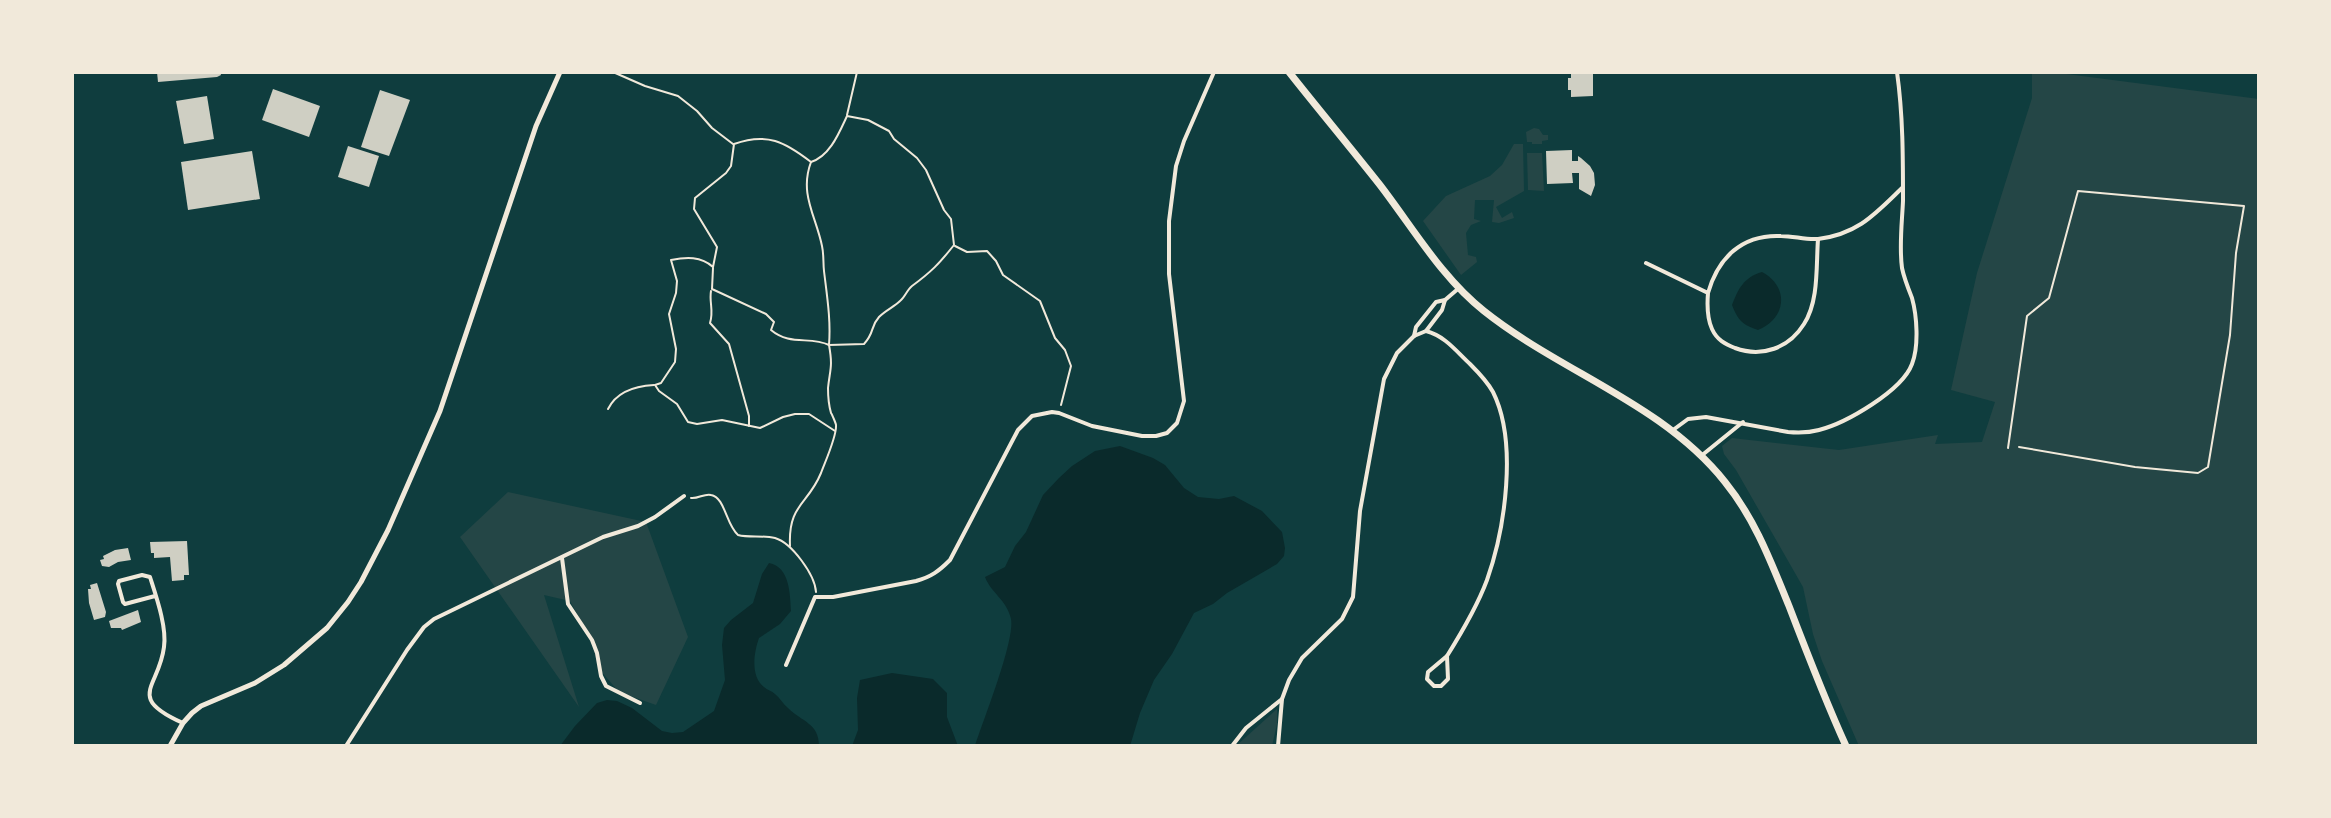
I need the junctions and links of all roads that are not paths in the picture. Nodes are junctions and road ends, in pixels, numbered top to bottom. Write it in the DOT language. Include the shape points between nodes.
graph roads {
  1 [pos="560,72"];
  2 [pos="1214,72"];
  3 [pos="1289,72"];
  4 [pos="1897,72"];
  5 [pos="1903,187"];
  6 [pos="1818,239"];
  7 [pos="1646,263"];
  8 [pos="1459,288"];
  9 [pos="1708,293"];
  10 [pos="1445,300"];
  11 [pos="1426,331"];
  12 [pos="1414,336"];
  13 [pos="1743,422"];
  14 [pos="1673,430"];
  15 [pos="1701,456"];
  16 [pos="684,496"];
  17 [pos="562,558"];
  18 [pos="155,596"];
  19 [pos="1447,656"];
  20 [pos="786,665"];
  21 [pos="1282,699"];
  22 [pos="640,703"];
  23 [pos="183,723"];
  24 [pos="170,746"];
  25 [pos="346,746"];
  26 [pos="1232,746"];
  27 [pos="1278,746"];
  28 [pos="1846,746"];
  1 -- 23 [label="street" via="536,126 440,411 362,580 327,628 284,665 201,706"];
  2 -- 20 [label="street" via="1176,166 1169,221 1169,274 1184,401 1180,418 1167,433 1150,437 1092,426 1059,413 1032,416 1018,430 950,560 929,577 906,584 815,597"];
  3 -- 8 [label="highway"];
  4 -- 5 [label="street"];
  5 -- 6 [label="street" via="1850,232"];
  5 -- 13 [label="street" via="1902,269 1916,332 1906,377 1821,430 1799,433"];
  6 -- 9 [label="street" via="1761,237 1742,244 1713,275"];
  6 -- 9 [label="street" via="1811,311 1803,327 1777,349 1749,353 1721,343 1712,329"];
  7 -- 9 [label="street"];
  8 -- 10 [label="street"];
  8 -- 14 [label="highway" via="1499,322"];
  10 -- 11 [label="street"];
  10 -- 12 [label="street" via="1436,302"];
  11 -- 12 [label="street"];
  11 -- 19 [label="street" via="1442,338 1482,376 1499,407 1506,443 1503,523 1497,545 1481,595"];
  12 -- 21 [label="street" via="1397,353 1384,379 1361,502 1353,597 1337,625 1298,663"];
  13 -- 14 [label="street" via="1695,417"];
  13 -- 15 [label="street"];
  14 -- 15 [label="highway"];
  15 -- 28 [label="highway" via="1757,531"];
  16 -- 17 [label="street" via="638,526"];
  17 -- 22 [label="street" via="568,604 592,640 603,681"];
  17 -- 25 [label="street" via="424,627"];
  18 -- 18 [label="street" via="125,604 119,581 150,577"];
  18 -- 23 [label="street" via="165,642 151,698 159,711"];
  19 -- 19 [label="street" via="1428,672 1434,686 1446,682"];
  21 -- 26 [label="street"];
  21 -- 27 [label="street"];
  23 -- 24 [label="street"];
}
